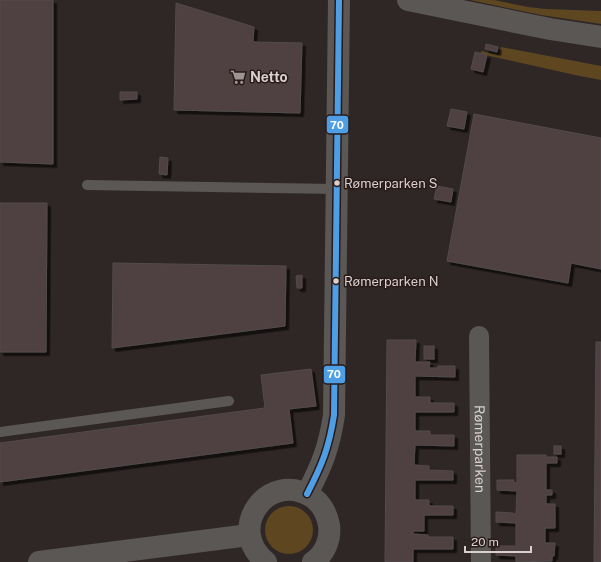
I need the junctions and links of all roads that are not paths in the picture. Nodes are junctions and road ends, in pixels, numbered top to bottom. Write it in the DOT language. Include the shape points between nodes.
graph roads {
  1 [pos="339,0"];
  2 [pos="408,0"];
  3 [pos="601,37"];
  4 [pos="87,185"];
  5 [pos="337,189"];
  6 [pos="479,336"];
  7 [pos="229,401"];
  8 [pos="0,432"];
  9 [pos="307,494"];
  10 [pos="249,535"];
  11 [pos="39,562"];
  12 [pos="266,562"];
  13 [pos="313,562"];
  14 [pos="481,562"];
  1 -- 5 [label="street"];
  2 -- 3 [label="street"];
  4 -- 5 [label="lane"];
  5 -- 9 [label="street" via="334,416 324,459"];
  6 -- 14 [label="street, Rømerparken"];
  7 -- 8 [label="lane"];
  9 -- 10 [label="street" via="295,490 282,490 261,501 250,522"];
  9 -- 13 [label="street" via="323,509 330,531 323,552"];
  10 -- 11 [label="street"];
  10 -- 12 [label="street" via="253,547"];
}
